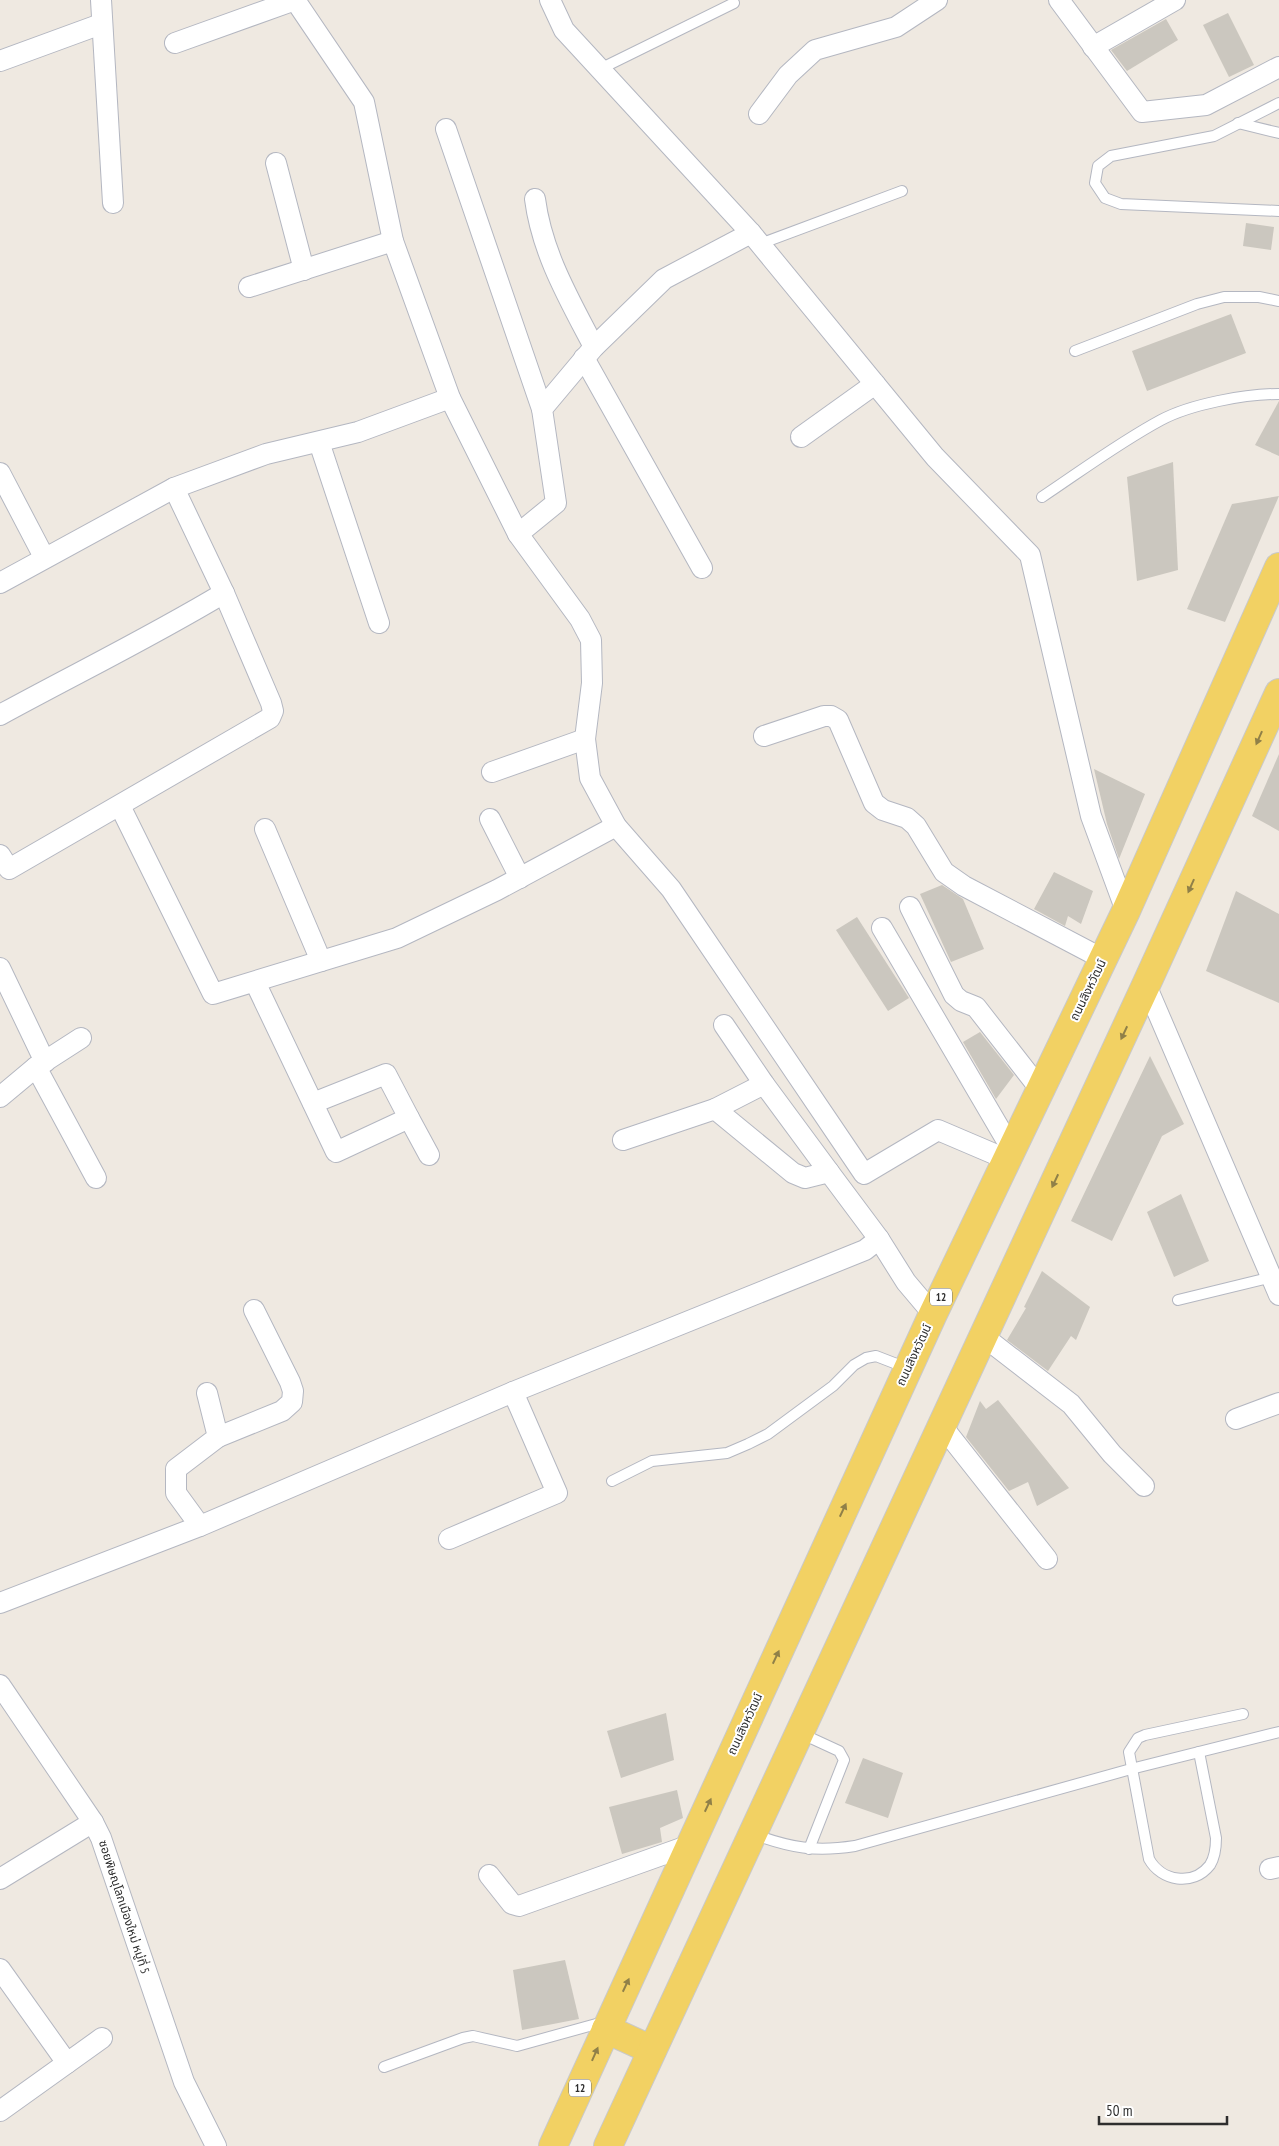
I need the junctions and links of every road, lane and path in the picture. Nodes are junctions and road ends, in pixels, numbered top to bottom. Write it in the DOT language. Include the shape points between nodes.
graph roads {
  1 [pos="101,0"];
  2 [pos="295,0"];
  3 [pos="550,0"];
  4 [pos="937,0"];
  5 [pos="1059,0"];
  6 [pos="1175,0"];
  7 [pos="734,3"];
  8 [pos="101,24"];
  9 [pos="175,43"];
  10 [pos="1093,47"];
  11 [pos="0,61"];
  12 [pos="1279,67"];
  13 [pos="600,69"];
  14 [pos="1279,103"];
  15 [pos="759,114"];
  16 [pos="1238,124"];
  17 [pos="446,129"];
  18 [pos="1279,133"];
  19 [pos="276,163"];
  20 [pos="902,191"];
  21 [pos="535,198"];
  22 [pos="113,203"];
  23 [pos="1279,211"];
  24 [pos="755,239"];
  25 [pos="393,241"];
  26 [pos="304,270"];
  27 [pos="249,287"];
  28 [pos="1279,301"];
  29 [pos="1075,351"];
  30 [pos="589,352"];
  31 [pos="875,384"];
  32 [pos="1279,394"];
  33 [pos="450,398"];
  34 [pos="542,409"];
  35 [pos="801,438"];
  36 [pos="319,442"];
  37 [pos="0,473"];
  38 [pos="174,488"];
  39 [pos="1042,497"];
  40 [pos="518,534"];
  41 [pos="44,557"];
  42 [pos="1279,567"];
  43 [pos="702,568"];
  44 [pos="0,583"];
  45 [pos="224,593"];
  46 [pos="379,623"];
  47 [pos="1279,693"];
  48 [pos="0,715"];
  49 [pos="764,736"];
  50 [pos="585,739"];
  51 [pos="492,772"];
  52 [pos="120,806"];
  53 [pos="490,819"];
  54 [pos="616,826"];
  55 [pos="265,829"];
  56 [pos="0,855"];
  57 [pos="520,878"];
  58 [pos="910,906"];
  59 [pos="1126,911"];
  60 [pos="882,928"];
  61 [pos="1102,959"];
  62 [pos="321,961"];
  63 [pos="0,968"];
  64 [pos="255,982"];
  65 [pos="1146,985"];
  66 [pos="724,1025"];
  67 [pos="81,1038"];
  68 [pos="41,1064"];
  69 [pos="764,1084"];
  70 [pos="1040,1089"];
  71 [pos="0,1097"];
  72 [pos="313,1104"];
  73 [pos="715,1109"];
  74 [pos="409,1118"];
  75 [pos="623,1140"];
  76 [pos="1008,1153"];
  77 [pos="429,1155"];
  78 [pos="829,1172"];
  79 [pos="96,1178"];
  80 [pos="880,1239"];
  81 [pos="1272,1277"];
  82 [pos="1279,1295"];
  83 [pos="1178,1300"];
  84 [pos="254,1310"];
  85 [pos="933,1314"];
  86 [pos="983,1336"];
  87 [pos="908,1369"];
  88 [pos="513,1392"];
  89 [pos="207,1393"];
  90 [pos="1279,1403"];
  91 [pos="1236,1419"];
  92 [pos="942,1426"];
  93 [pos="218,1436"];
  94 [pos="612,1481"];
  95 [pos="1144,1486"];
  96 [pos="200,1526"];
  97 [pos="449,1539"];
  98 [pos="1047,1559"];
  99 [pos="0,1603"];
  100 [pos="0,1685"];
  101 [pos="1243,1714"];
  102 [pos="799,1732"];
  103 [pos="1279,1732"];
  104 [pos="1199,1752"];
  105 [pos="1131,1769"];
  106 [pos="93,1822"];
  107 [pos="752,1834"];
  108 [pos="690,1845"];
  109 [pos="810,1849"];
  110 [pos="489,1875"];
  111 [pos="0,1879"];
  112 [pos="0,1969"];
  113 [pos="608,2025"];
  114 [pos="102,2038"];
  115 [pos="652,2050"];
  116 [pos="67,2063"];
  117 [pos="384,2066"];
  118 [pos="0,2111"];
  119 [pos="216,2146"];
  120 [pos="553,2146"];
  121 [pos="608,2146"];
  1 -- 8 [label="street"];
  2 -- 9 [label="street"];
  2 -- 25 [label="street" via="364,102"];
  3 -- 13 [label="street" via="564,30"];
  4 -- 15 [label="street" via="896,28 815,50 788,75"];
  5 -- 10 [label="street"];
  6 -- 10 [label="street"];
  7 -- 13 [label="lane"];
  8 -- 11 [label="street"];
  8 -- 22 [label="street"];
  10 -- 12 [label="street" via="1142,112 1206,105"];
  13 -- 24 [label="street"];
  14 -- 16 [label="lane"];
  16 -- 18 [label="lane"];
  16 -- 23 [label="lane" via="1214,136 1111,156 1098,166 1095,183 1105,198 1121,204"];
  17 -- 34 [label="street"];
  19 -- 26 [label="street"];
  20 -- 24 [label="lane"];
  21 -- 30 [label="street" via="538,223 553,268"];
  24 -- 30 [label="street" via="664,279"];
  24 -- 31 [label="street"];
  25 -- 26 [label="street"];
  25 -- 33 [label="street"];
  26 -- 27 [label="street"];
  28 -- 29 [label="lane" via="1259,297 1224,297 1197,304"];
  30 -- 34 [label="street"];
  30 -- 43 [label="street"];
  31 -- 35 [label="street"];
  31 -- 59 [label="street" via="935,457 1030,555 1091,816"];
  32 -- 39 [label="lane" via="1256,394 1212,403 1162,419"];
  33 -- 36 [label="street" via="358,432"];
  33 -- 40 [label="street"];
  34 -- 40 [label="street" via="556,503"];
  36 -- 38 [label="street" via="266,454"];
  36 -- 46 [label="street"];
  37 -- 41 [label="street"];
  38 -- 41 [label="street"];
  38 -- 45 [label="street"];
  40 -- 50 [label="street" via="580,619 591,640 592,683"];
  41 -- 44 [label="street"];
  42 -- 59 [label="main road, ถนนสิงหวัฒน์ / 12"];
  45 -- 48 [label="street" via="157,633"];
  45 -- 52 [label="street" via="273,712 270,718"];
  47 -- 65 [label="main road, one-way"];
  49 -- 61 [label="street" via="832,716 838,720 874,803 883,810 908,818 944,872 975,894"];
  50 -- 51 [label="street"];
  50 -- 54 [label="street" via="590,778"];
  52 -- 56 [label="street" via="9,870"];
  52 -- 64 [label="street" via="214,994"];
  53 -- 57 [label="street"];
  54 -- 57 [label="street"];
  54 -- 76 [label="street" via="671,889 864,1174 938,1130"];
  55 -- 62 [label="street"];
  57 -- 62 [label="street" via="397,938"];
  58 -- 70 [label="street" via="954,995 976,1007"];
  59 -- 61 [label="main road, ถนนสิงหวัฒน์ / 12"];
  60 -- 76 [label="street"];
  61 -- 70 [label="main road, ถนนสิงหวัฒน์ / 12"];
  62 -- 64 [label="street"];
  63 -- 68 [label="street"];
  64 -- 72 [label="street"];
  65 -- 81 [label="street"];
  65 -- 86 [label="main road, one-way"];
  66 -- 69 [label="street"];
  67 -- 68 [label="street"];
  68 -- 71 [label="street"];
  68 -- 79 [label="street"];
  69 -- 73 [label="street"];
  69 -- 78 [label="street"];
  70 -- 76 [label="main road, ถนนสิงหวัฒน์ / 12"];
  72 -- 74 [label="street" via="386,1074"];
  72 -- 74 [label="street" via="336,1152"];
  73 -- 75 [label="street"];
  73 -- 78 [label="street" via="792,1173 805,1178"];
  74 -- 77 [label="street"];
  76 -- 85 [label="main road, ถนนสิงหวัฒน์ / 12"];
  78 -- 80 [label="street"];
  80 -- 85 [label="street" via="906,1282"];
  80 -- 88 [label="street" via="865,1250"];
  81 -- 82 [label="street"];
  81 -- 83 [label="lane"];
  84 -- 93 [label="street" via="290,1382 292,1402 282,1411"];
  85 -- 87 [label="main road, ถนนสิงหวัฒน์ / 12"];
  86 -- 92 [label="main road"];
  86 -- 95 [label="street" via="1071,1404 1112,1454"];
  87 -- 94 [label="lane" via="876,1356 866,1358 768,1434 748,1444 727,1454 652,1461"];
  108 -- 87 [label="main road, ถนนสิงหวัฒน์ / 12, one-way"];
  88 -- 96 [label="street"];
  88 -- 97 [label="street" via="557,1493"];
  89 -- 93 [label="street"];
  90 -- 91 [label="street"];
  92 -- 98 [label="street"];
  92 -- 102 [label="main road"];
  93 -- 96 [label="street" via="176,1469 176,1492"];
  96 -- 99 [label="street"];
  100 -- 106 [label="street, ซอยพิษณุโลกเมืองใหม่ หมู่ที่ 5"];
  101 -- 105 [label="lane" via="1138,1738 1130,1752"];
  102 -- 107 [label="main road"];
  102 -- 109 [label="lane" via="840,1751 844,1760"];
  103 -- 104 [label="lane"];
  104 -- 105 [label="lane"];
  104 -- 105 [label="lane" via="1216,1847 1210,1864 1202,1873 1189,1878 1174,1879 1163,1875 1149,1859"];
  105 -- 109 [label="lane" via="855,1846"];
  106 -- 111 [label="street"];
  106 -- 119 [label="street, ซอยพิษณุโลกเมืองใหม่ หมู่ที่ 5" via="184,2082"];
  107 -- 109 [label="lane"];
  107 -- 115 [label="main road"];
  108 -- 110 [label="street" via="519,1906 512,1904"];
  113 -- 108 [label="main road, ถนนสิงหวัฒน์ / 12, one-way"];
  112 -- 116 [label="street"];
  113 -- 115 [label="main road"];
  113 -- 117 [label="lane" via="517,2046 481,2038 463,2038"];
  120 -- 113 [label="main road, ถนนสิงหวัฒน์ / 12, one-way"];
  114 -- 116 [label="street"];
  115 -- 121 [label="main road"];
  116 -- 118 [label="street"];
}
